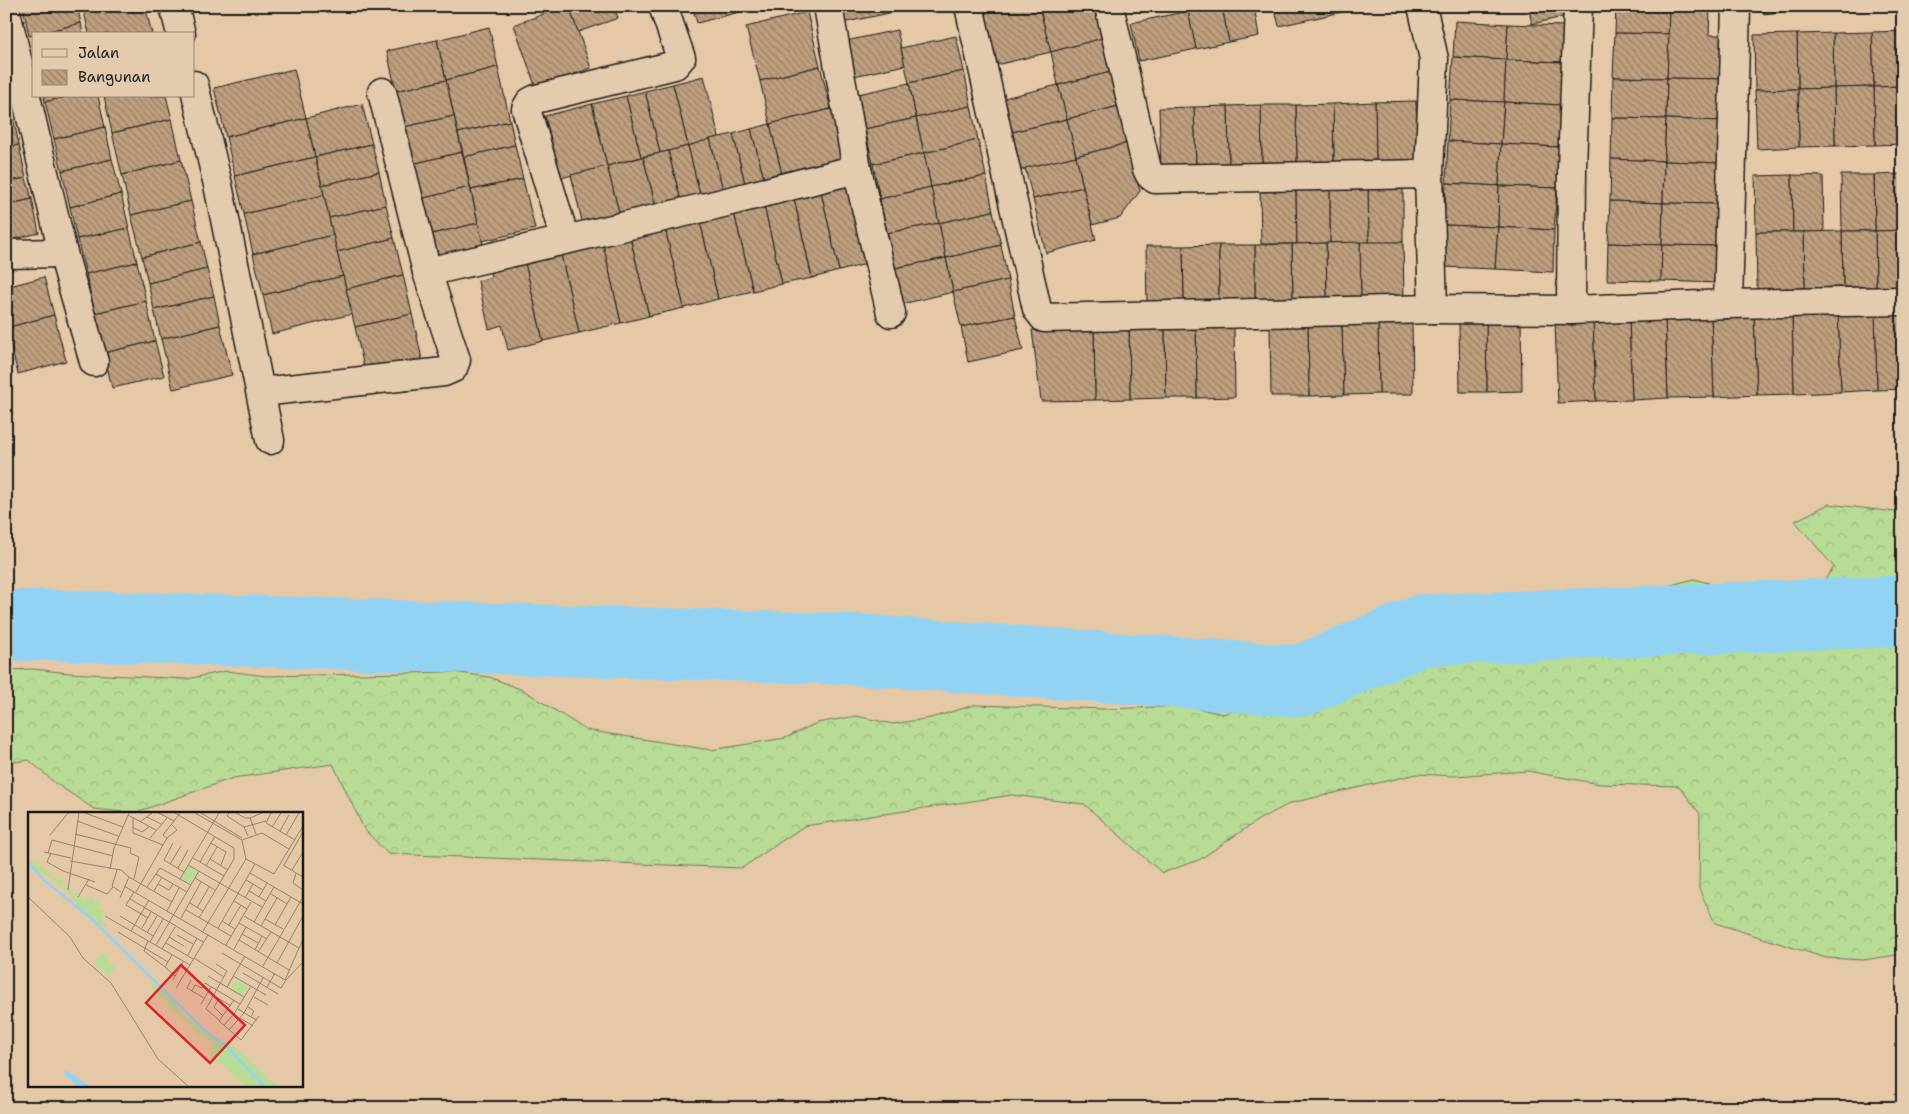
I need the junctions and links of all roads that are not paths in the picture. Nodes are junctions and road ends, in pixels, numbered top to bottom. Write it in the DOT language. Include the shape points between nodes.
graph roads {
  1 [pos="174,6"];
  2 [pos="663,6"];
  3 [pos="828,6"];
  4 [pos="969,6"];
  5 [pos="1108,6"];
  6 [pos="1422,6"];
  7 [pos="1578,6"];
  8 [pos="1736,6"];
  9 [pos="6,12"];
  10 [pos="180,32"];
  11 [pos="195,89"];
  12 [pos="382,92"];
  13 [pos="857,169"];
  14 [pos="1429,174"];
  15 [pos="566,239"];
  16 [pos="63,253"];
  17 [pos="6,254"];
  18 [pos="428,272"];
  19 [pos="1903,302"];
  20 [pos="1728,304"];
  21 [pos="1433,309"];
  22 [pos="1571,310"];
  23 [pos="891,312"];
  24 [pos="94,362"];
  25 [pos="261,392"];
  26 [pos="270,440"];
  1 -- 10 [label="street"];
  2 -- 15 [label="street" via="681,58 675,65 536,99 526,109"];
  3 -- 13 [label="street"];
  4 -- 21 [label="street" via="1037,309 1044,318"];
  5 -- 14 [label="street" via="1147,169 1155,179"];
  6 -- 14 [label="street" via="1434,58"];
  7 -- 22 [label="street"];
  8 -- 20 [label="street"];
  9 -- 16 [label="street"];
  11 -- 25 [label="street"];
  12 -- 18 [label="street"];
  13 -- 15 [label="street"];
  13 -- 23 [label="street"];
  14 -- 21 [label="street"];
  15 -- 18 [label="street"];
  16 -- 17 [label="street"];
  16 -- 24 [label="street"];
  18 -- 25 [label="street" via="456,360 453,368 444,372"];
  19 -- 20 [label="street"];
  20 -- 22 [label="street"];
  21 -- 22 [label="street"];
  25 -- 26 [label="street"];
}
